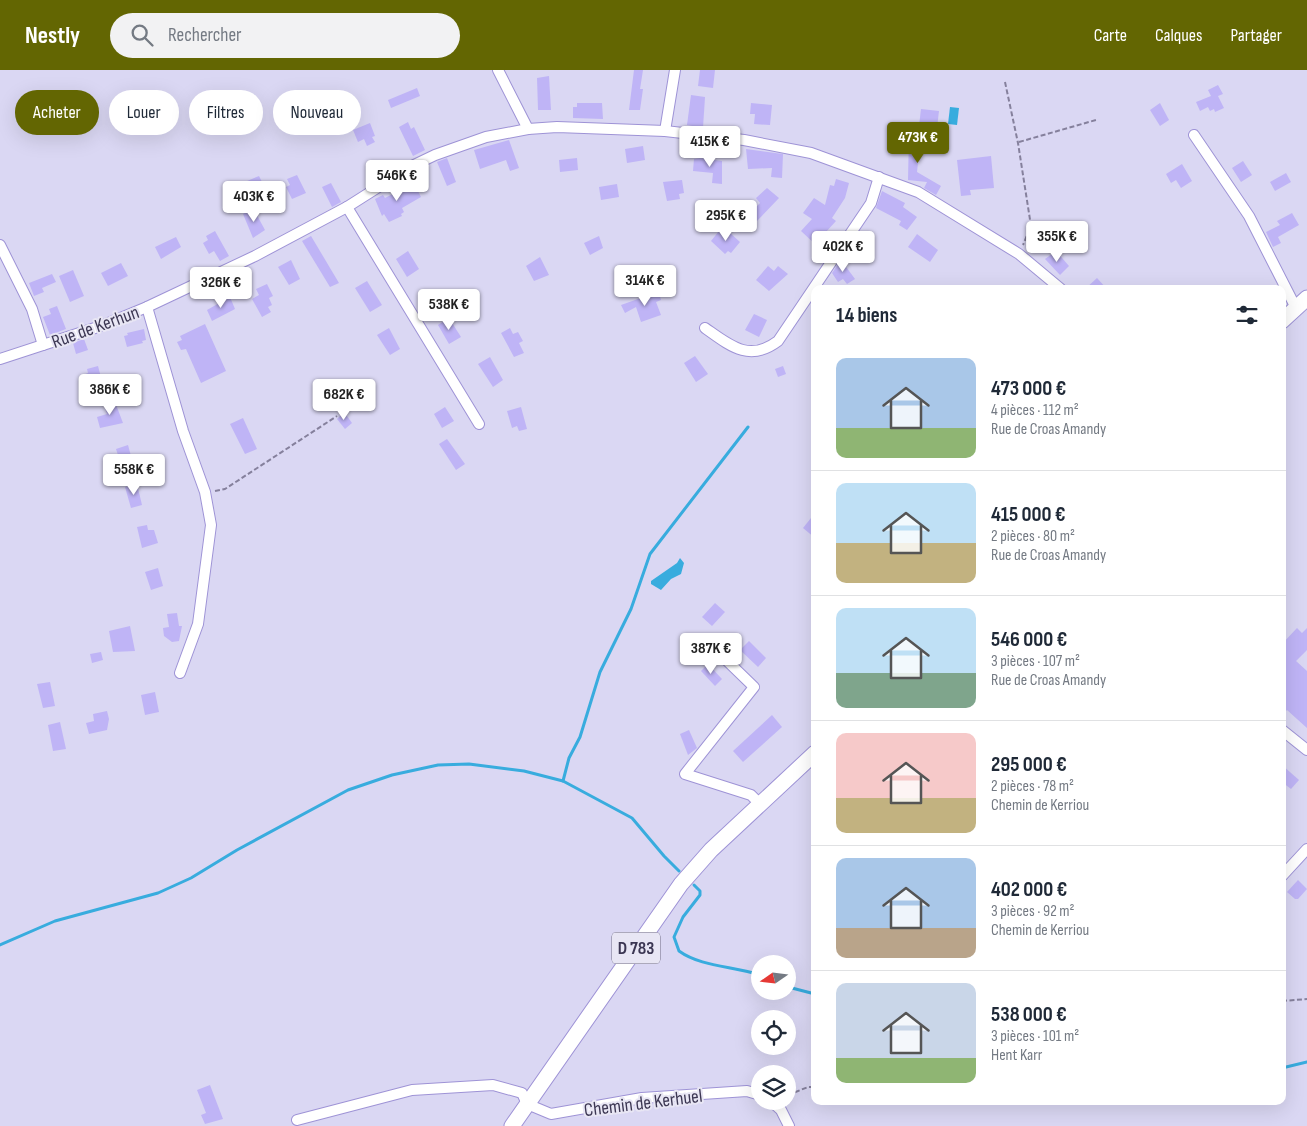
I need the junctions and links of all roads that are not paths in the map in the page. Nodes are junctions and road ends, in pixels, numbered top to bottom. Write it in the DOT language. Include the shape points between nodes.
graph roads {
  1 [pos="498,70"];
  2 [pos="675,70"];
  3 [pos="528,129"];
  4 [pos="665,131"];
  5 [pos="1194,135"];
  6 [pos="879,177"];
  7 [pos="347,207"];
  8 [pos="0,244"];
  9 [pos="816,285"];
  10 [pos="1056,285"];
  11 [pos="811,292"];
  12 [pos="1302,303"];
  13 [pos="147,307"];
  14 [pos="1286,317"];
  15 [pos="705,328"];
  16 [pos="43,345"];
  17 [pos="0,359"];
  18 [pos="479,424"];
  19 [pos="719,653"];
  20 [pos="180,673"];
  21 [pos="1286,733"];
  22 [pos="1307,750"];
  23 [pos="811,757"];
  24 [pos="759,803"];
  25 [pos="1307,849"];
  26 [pos="1286,872"];
  27 [pos="751,1092"];
  28 [pos="528,1104"];
  29 [pos="781,1110"];
  30 [pos="297,1120"];
  31 [pos="512,1126"];
  32 [pos="789,1126"];
  1 -- 3 [label="street"];
  2 -- 4 [label="street"];
  3 -- 4 [label="street, Rue de Kerhun"];
  3 -- 7 [label="street, Rue de Kerhun" via="486,137 435,155"];
  4 -- 6 [label="street, Rue de Kerhun" via="744,140 811,153"];
  5 -- 12 [label="street"];
  6 -- 9 [label="street" via="871,203"];
  6 -- 10 [label="street, Rue de Kerhun" via="918,192 1019,254"];
  7 -- 13 [label="street, Rue de Kerhun" via="255,256"];
  7 -- 18 [label="street"];
  8 -- 16 [label="street, Rue de Kerhun" via="32,309"];
  11 -- 15 [label="street" via="778,341 768,348 737,350"];
  12 -- 14 [label="main road"];
  13 -- 16 [label="street, Rue de Kerhun"];
  13 -- 20 [label="street" via="183,432 205,492 211,525 198,624"];
  16 -- 17 [label="street, Rue de Kerhun"];
  19 -- 24 [label="street" via="754,688 685,774 751,795"];
  21 -- 22 [label="street"];
  23 -- 24 [label="main road, D 783"];
  24 -- 28 [label="main road, D 783" via="681,884"];
  25 -- 26 [label="street"];
  27 -- 28 [label="street, Chemin de Kerhuel" via="642,1098 551,1114"];
  28 -- 30 [label="street, Chemin de Kerhuel" via="522,1093 493,1085 421,1089"];
  28 -- 31 [label="main road, D 783"];
  29 -- 32 [label="street"];
}
